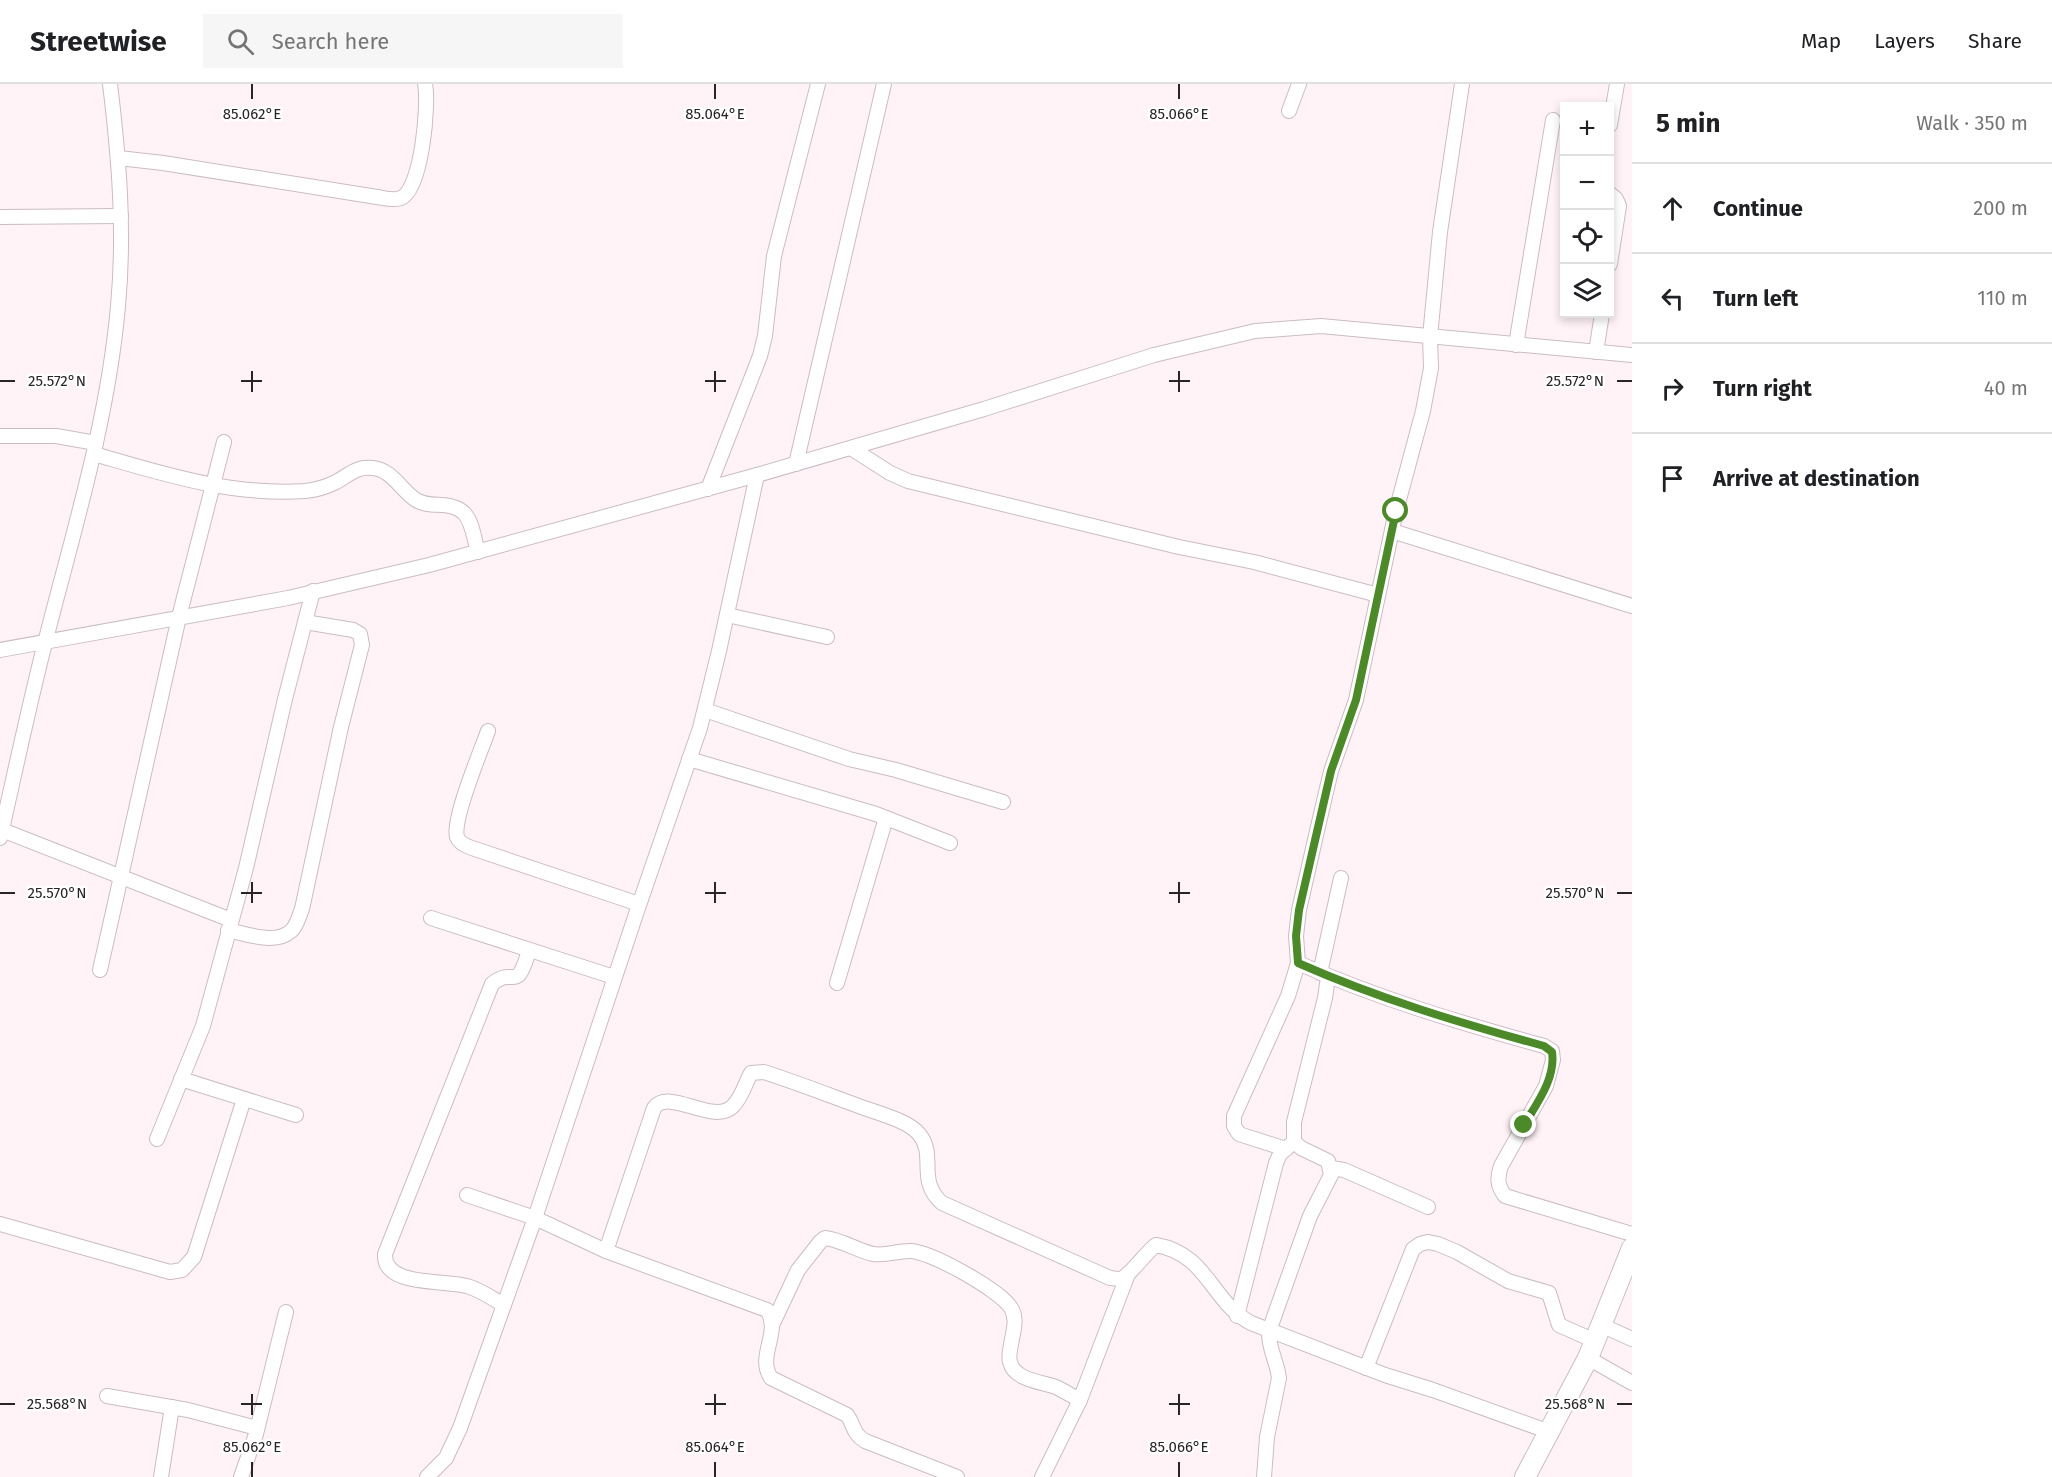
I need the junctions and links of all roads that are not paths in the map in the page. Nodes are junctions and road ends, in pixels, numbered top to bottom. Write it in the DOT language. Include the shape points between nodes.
graph roads {
  1 [pos="110,84"];
  2 [pos="425,84"];
  3 [pos="818,84"];
  4 [pos="884,84"];
  5 [pos="1299,84"];
  6 [pos="1462,84"];
  7 [pos="1617,84"];
  8 [pos="1614,102"];
  9 [pos="1289,111"];
  10 [pos="1553,120"];
  11 [pos="119,158"];
  12 [pos="1614,197"];
  13 [pos="121,216"];
  14 [pos="0,217"];
  15 [pos="1614,238"];
  16 [pos="1601,318"];
  17 [pos="1430,337"];
  18 [pos="1516,345"];
  19 [pos="1596,352"];
  20 [pos="1632,355"];
  21 [pos="0,436"];
  22 [pos="224,442"];
  23 [pos="95,448"];
  24 [pos="851,448"];
  25 [pos="796,464"];
  26 [pos="757,475"];
  27 [pos="214,486"];
  28 [pos="708,489"];
  29 [pos="1392,531"];
  30 [pos="478,552"];
  31 [pos="312,591"];
  32 [pos="1378,595"];
  33 [pos="1632,606"];
  34 [pos="726,615"];
  35 [pos="179,618"];
  36 [pos="305,622"];
  37 [pos="827,637"];
  38 [pos="46,641"];
  39 [pos="0,650"];
  40 [pos="705,710"];
  41 [pos="488,731"];
  42 [pos="689,759"];
  43 [pos="1003,802"];
  44 [pos="886,818"];
  45 [pos="1,834"];
  46 [pos="950,843"];
  47 [pos="121,876"];
  48 [pos="1341,878"];
  49 [pos="639,904"];
  50 [pos="431,918"];
  51 [pos="230,925"];
  52 [pos="529,950"];
  53 [pos="1298,963"];
  54 [pos="100,970"];
  55 [pos="1324,975"];
  56 [pos="614,977"];
  57 [pos="837,983"];
  58 [pos="182,1079"];
  59 [pos="244,1098"];
  60 [pos="296,1115"];
  61 [pos="157,1139"];
  62 [pos="1290,1146"];
  63 [pos="1331,1168"];
  64 [pos="467,1195"];
  65 [pos="1428,1207"];
  66 [pos="535,1218"];
  67 [pos="0,1224"];
  68 [pos="1632,1234"];
  69 [pos="1632,1248"];
  70 [pos="606,1251"];
  71 [pos="1128,1274"];
  72 [pos="504,1305"];
  73 [pos="286,1312"];
  74 [pos="1238,1316"];
  75 [pos="773,1323"];
  76 [pos="1269,1331"];
  77 [pos="1632,1339"];
  78 [pos="1594,1341"];
  79 [pos="1366,1368"];
  80 [pos="1632,1383"];
  81 [pos="108,1396"];
  82 [pos="1080,1400"];
  83 [pos="172,1407"];
  84 [pos="257,1428"];
  85 [pos="1550,1432"];
  86 [pos="161,1477"];
  87 [pos="241,1477"];
  88 [pos="427,1477"];
  89 [pos="957,1477"];
  90 [pos="1042,1477"];
  91 [pos="1264,1477"];
  92 [pos="1525,1477"];
  1 -- 11 [label="street"];
  2 -- 11 [label="street" via="421,150 413,182 401,198"];
  3 -- 28 [label="street" via="774,256 760,356"];
  4 -- 25 [label="street"];
  5 -- 9 [label="street"];
  6 -- 17 [label="street" via="1440,232"];
  7 -- 8 [label="street"];
  10 -- 18 [label="street"];
  11 -- 13 [label="street"];
  12 -- 15 [label="street" via="1619,206"];
  13 -- 14 [label="street"];
  13 -- 23 [label="street" via="118,308"];
  16 -- 19 [label="street"];
  17 -- 18 [label="street"];
  17 -- 24 [label="street" via="1320,326 1255,331 1154,355"];
  17 -- 29 [label="street" via="1428,387"];
  18 -- 19 [label="street"];
  19 -- 20 [label="street"];
  21 -- 23 [label="street" via="56,436"];
  22 -- 27 [label="street"];
  23 -- 27 [label="street" via="164,475"];
  23 -- 38 [label="street"];
  24 -- 25 [label="street"];
  24 -- 32 [label="street" via="908,481"];
  25 -- 26 [label="street"];
  26 -- 28 [label="street"];
  26 -- 34 [label="street"];
  27 -- 30 [label="street" via="267,492 307,491 333,484 353,470 376,468 417,501 459,509 466,515"];
  27 -- 35 [label="street"];
  28 -- 30 [label="street"];
  29 -- 32 [label="street"];
  29 -- 33 [label="street"];
  30 -- 31 [label="street"];
  31 -- 35 [label="street"];
  31 -- 36 [label="street"];
  32 -- 53 [label="street" via="1356,700 1331,771 1299,910"];
  34 -- 37 [label="street"];
  34 -- 40 [label="street"];
  35 -- 38 [label="street"];
  35 -- 47 [label="street"];
  36 -- 51 [label="street"];
  36 -- 51 [label="street" via="353,630 360,634 362,645 302,909 291,931 283,935 264,937"];
  38 -- 39 [label="street"];
  38 -- 45 [label="street"];
  40 -- 42 [label="street"];
  40 -- 43 [label="street" via="838,756"];
  41 -- 49 [label="street" via="458,816 457,836 462,843"];
  42 -- 44 [label="street"];
  42 -- 49 [label="street"];
  44 -- 46 [label="street"];
  44 -- 57 [label="street"];
  45 -- 47 [label="street"];
  47 -- 51 [label="street"];
  47 -- 54 [label="street"];
  48 -- 55 [label="street"];
  49 -- 56 [label="street"];
  50 -- 52 [label="street"];
  51 -- 58 [label="street" via="203,1026"];
  52 -- 56 [label="street"];
  52 -- 72 [label="street" via="519,976 504,977 492,984 384,1263 389,1271 410,1279 470,1287"];
  53 -- 55 [label="street"];
  53 -- 62 [label="street" via="1288,996 1234,1116 1239,1134"];
  55 -- 62 [label="street" via="1325,998"];
  55 -- 68 [label="street" via="1474,1027 1544,1046 1552,1052 1546,1086 1501,1166 1497,1179 1500,1188 1505,1196"];
  56 -- 66 [label="street"];
  58 -- 59 [label="street"];
  58 -- 61 [label="street"];
  59 -- 60 [label="street"];
  59 -- 67 [label="street" via="194,1257 182,1270 170,1272"];
  62 -- 63 [label="street" via="1328,1161"];
  62 -- 74 [label="street" via="1280,1154 1272,1175"];
  63 -- 65 [label="street"];
  63 -- 76 [label="street"];
  64 -- 66 [label="street"];
  66 -- 70 [label="street"];
  66 -- 72 [label="street"];
  69 -- 78 [label="street"];
  70 -- 71 [label="street" via="657,1103 666,1101 714,1112 728,1110 751,1073 764,1072 913,1128 925,1144 930,1190 942,1203 1110,1278 1120,1279"];
  70 -- 75 [label="street" via="756,1305 767,1310"];
  71 -- 74 [label="street" via="1148,1251 1156,1245 1165,1246 1193,1263"];
  71 -- 82 [label="street"];
  72 -- 88 [label="street" via="452,1446 439,1467"];
  73 -- 84 [label="street"];
  74 -- 76 [label="street"];
  75 -- 82 [label="street" via="798,1270 825,1238 873,1254 922,1253 948,1264 1009,1304 1014,1322 1010,1362 1015,1371"];
  75 -- 89 [label="street" via="766,1361 771,1378 847,1415 857,1436 865,1441"];
  76 -- 79 [label="street"];
  76 -- 91 [label="street" via="1279,1378"];
  77 -- 78 [label="street"];
  78 -- 79 [label="street" via="1559,1324 1548,1293 1508,1281 1457,1252 1428,1242 1413,1249"];
  78 -- 80 [label="street"];
  78 -- 85 [label="street"];
  79 -- 85 [label="street"];
  81 -- 83 [label="street"];
  82 -- 90 [label="street"];
  83 -- 84 [label="street"];
  83 -- 86 [label="street"];
  84 -- 87 [label="street"];
  85 -- 92 [label="street"];
}
